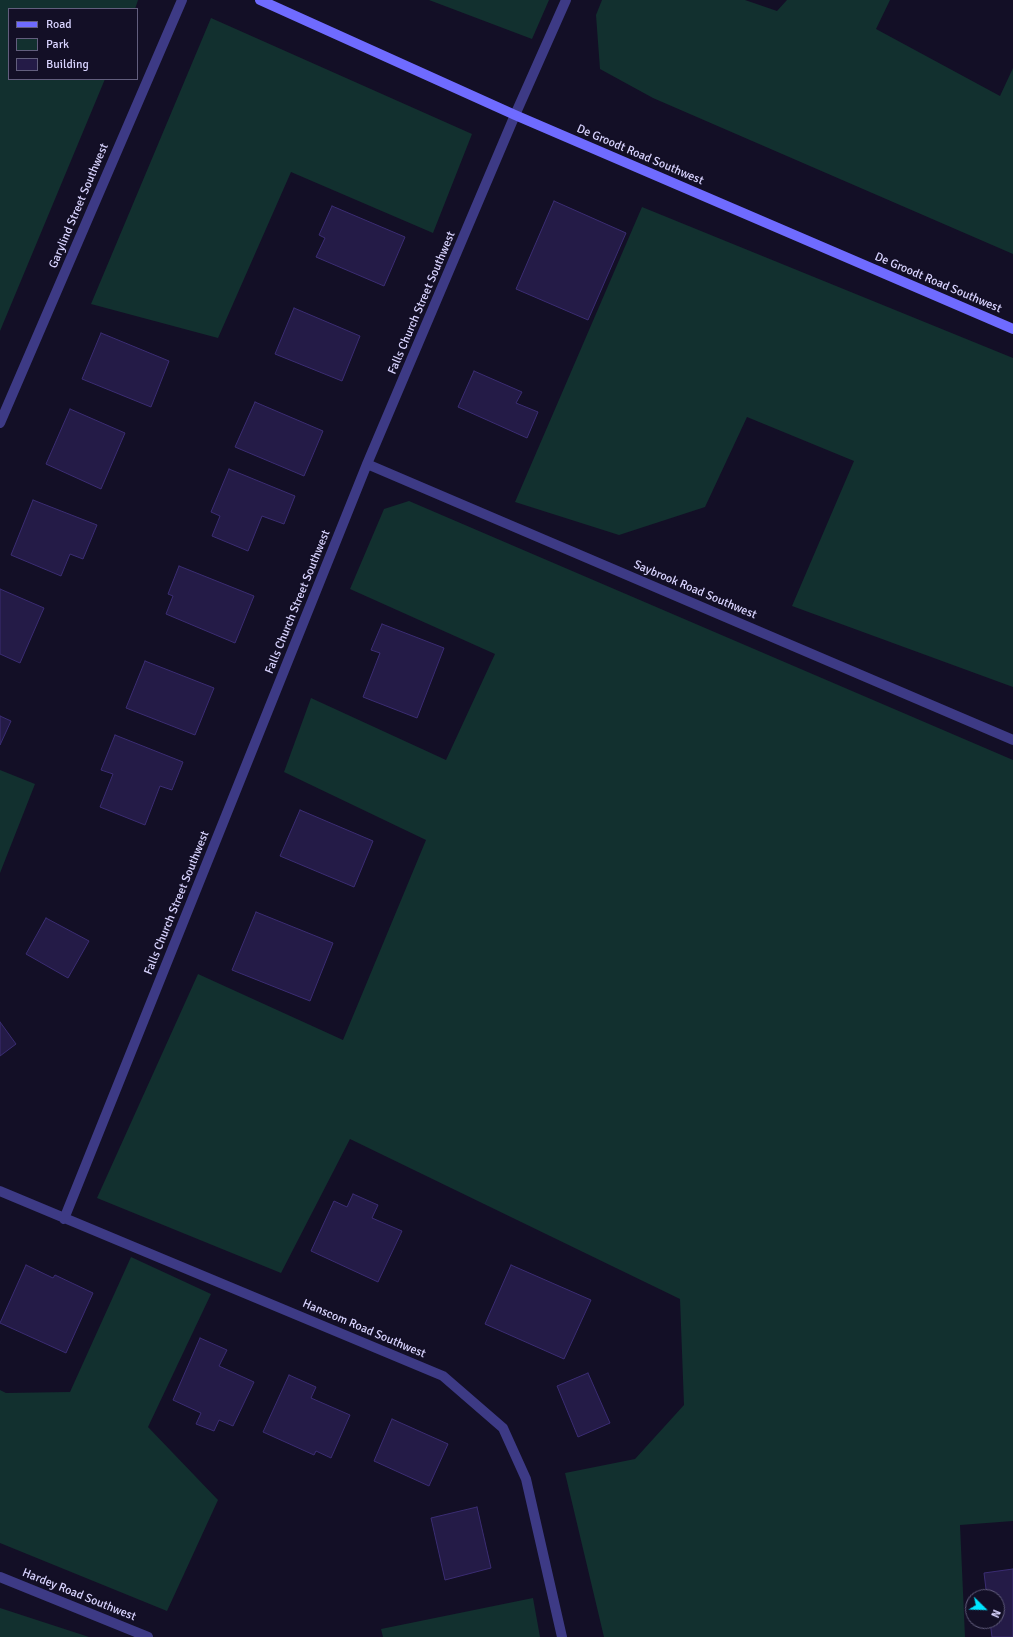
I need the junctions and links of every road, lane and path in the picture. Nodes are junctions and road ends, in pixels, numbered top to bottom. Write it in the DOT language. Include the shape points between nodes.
graph roads {
  1 [pos="182,0"];
  2 [pos="260,0"];
  3 [pos="566,0"];
  4 [pos="516,115"];
  5 [pos="1013,329"];
  6 [pos="0,423"];
  7 [pos="368,464"];
  8 [pos="1013,740"];
  9 [pos="0,1191"];
  10 [pos="64,1219"];
  11 [pos="0,1576"];
  12 [pos="148,1637"];
  13 [pos="562,1637"];
  1 -- 6 [label="street, Garylind Street Southwest"];
  2 -- 4 [label="street, De Groodt Road Southwest"];
  3 -- 4 [label="street, Falls Church Street Southwest"];
  4 -- 5 [label="street, De Groodt Road Southwest"];
  4 -- 7 [label="street, Falls Church Street Southwest"];
  7 -- 8 [label="street, Saybrook Road Southwest"];
  7 -- 10 [label="street, Falls Church Street Southwest"];
  9 -- 10 [label="street, Hanscom Road Southwest"];
  10 -- 13 [label="street, Hanscom Road Southwest" via="443,1376 503,1428 526,1479"];
  11 -- 12 [label="street, Hardey Road Southwest"];
}
